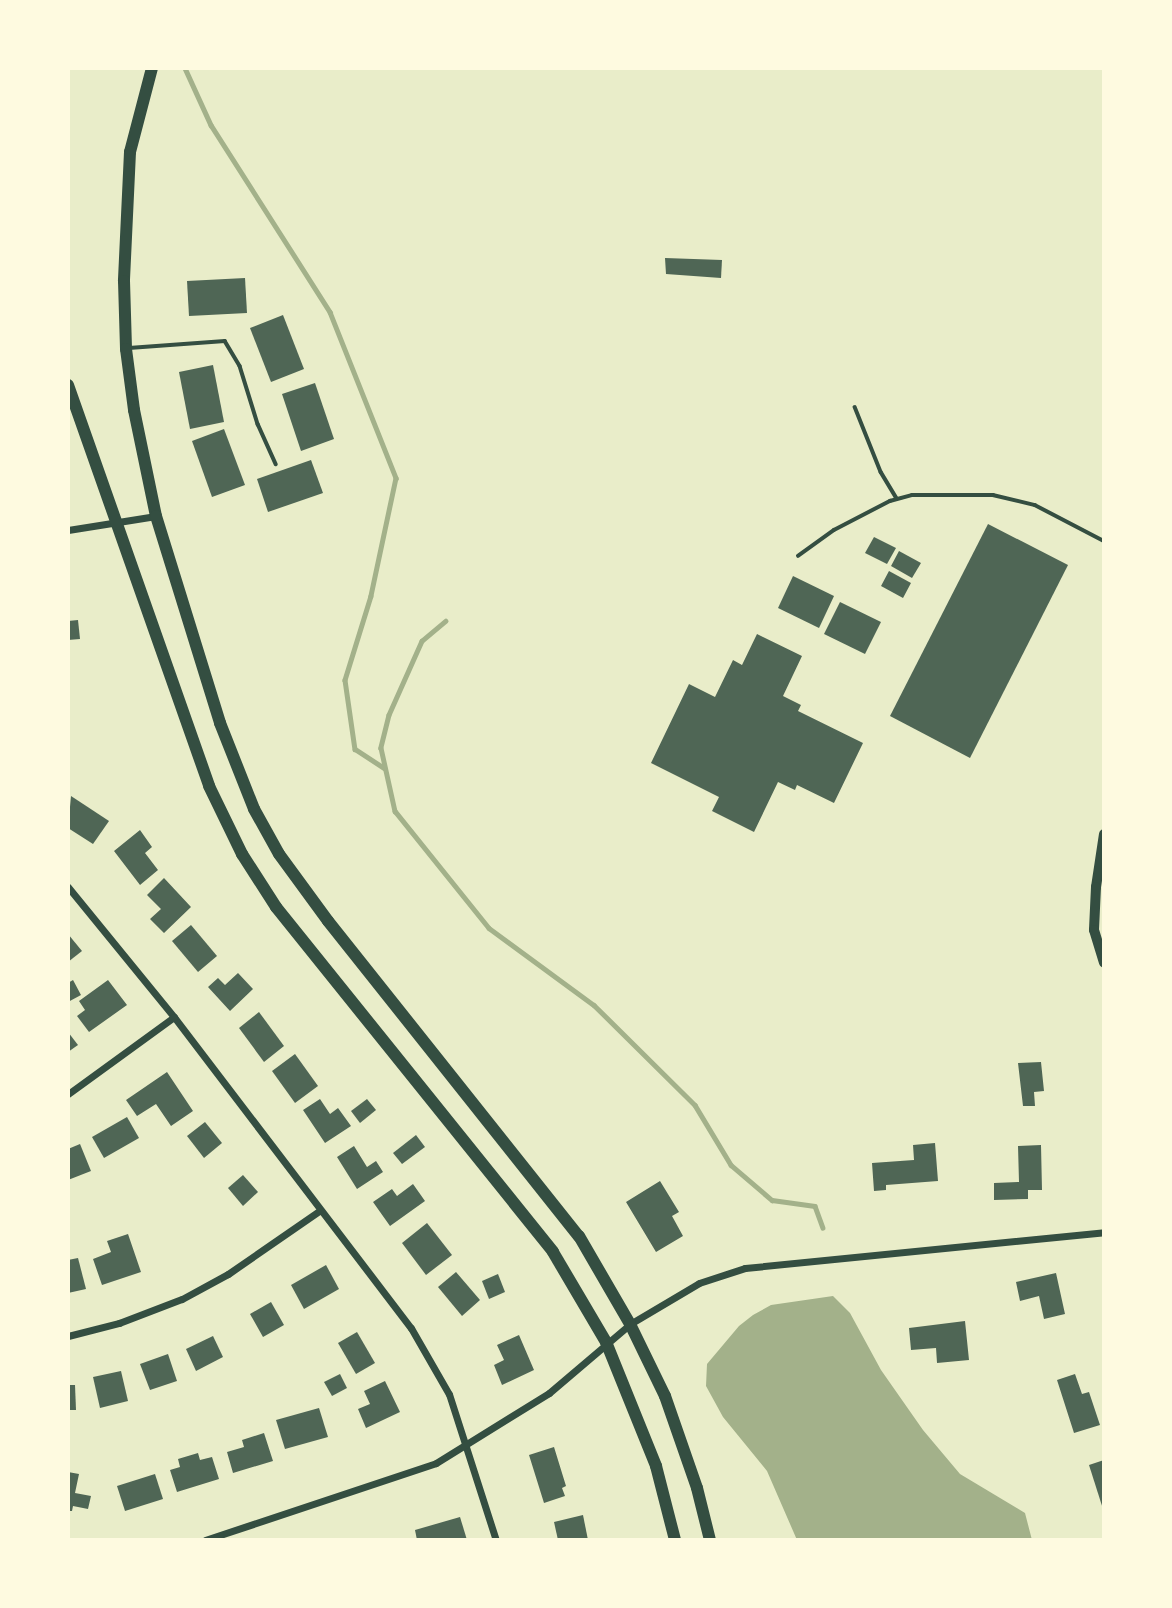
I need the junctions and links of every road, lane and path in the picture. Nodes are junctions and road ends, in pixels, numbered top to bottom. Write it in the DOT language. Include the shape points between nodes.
graph roads {
  1 [pos="152,68"];
  2 [pos="126,349"];
  3 [pos="68,385"];
  4 [pos="855,407"];
  5 [pos="276,464"];
  6 [pos="897,499"];
  7 [pos="156,516"];
  8 [pos="114,522"];
  9 [pos="68,530"];
  10 [pos="1104,541"];
  11 [pos="798,556"];
  12 [pos="1104,834"];
  13 [pos="68,887"];
  14 [pos="1104,963"];
  15 [pos="174,1017"];
  16 [pos="68,1094"];
  17 [pos="319,1211"];
  18 [pos="1104,1232"];
  19 [pos="630,1324"];
  20 [pos="68,1336"];
  21 [pos="606,1342"];
  22 [pos="468,1446"];
  23 [pos="205,1540"];
  24 [pos="496,1540"];
  25 [pos="675,1540"];
  26 [pos="710,1540"];
  1 -- 2 [label="main road" via="130,152"];
  2 -- 5 [label="lane" via="225,341 240,366"];
  2 -- 7 [label="main road"];
  3 -- 8 [label="main road"];
  4 -- 6 [label="lane"];
  6 -- 10 [label="lane" via="993,495 1035,505"];
  6 -- 11 [label="lane" via="834,530"];
  7 -- 8 [label="street"];
  7 -- 19 [label="main road" via="220,723 254,809 273,843 328,920 579,1236"];
  8 -- 9 [label="street"];
  8 -- 21 [label="main road" via="208,786 242,854 276,906 552,1252"];
  12 -- 14 [label="street" via="1094,930"];
  13 -- 15 [label="street"];
  15 -- 16 [label="street"];
  15 -- 17 [label="street"];
  17 -- 20 [label="street" via="228,1274 182,1299"];
  17 -- 22 [label="street" via="411,1328 449,1394"];
  18 -- 19 [label="street" via="745,1268 699,1283"];
  19 -- 21 [label="street"];
  19 -- 26 [label="main road" via="665,1396"];
  21 -- 22 [label="street" via="549,1394"];
  21 -- 25 [label="main road" via="656,1466"];
  22 -- 23 [label="street" via="436,1463"];
  22 -- 24 [label="street"];
}
